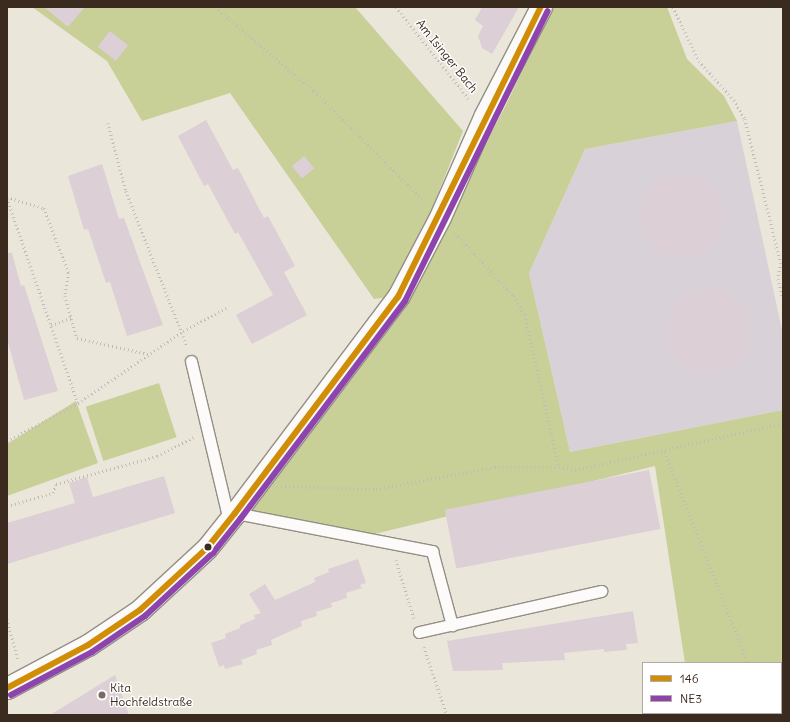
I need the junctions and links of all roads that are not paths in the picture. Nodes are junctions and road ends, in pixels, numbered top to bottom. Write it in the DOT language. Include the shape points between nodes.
graph roads {
  1 [pos="541,7"];
  2 [pos="191,361"];
  3 [pos="232,517"];
  4 [pos="601,591"];
  5 [pos="452,624"];
  6 [pos="419,632"];
  7 [pos="15,684"];
  1 -- 3 [label="street" via="484,115 440,217 398,297"];
  2 -- 3 [label="lane"];
  3 -- 5 [label="lane" via="432,551"];
  3 -- 7 [label="street" via="207,548 140,610 88,645"];
  4 -- 5 [label="lane"];
  5 -- 6 [label="lane"];
}
